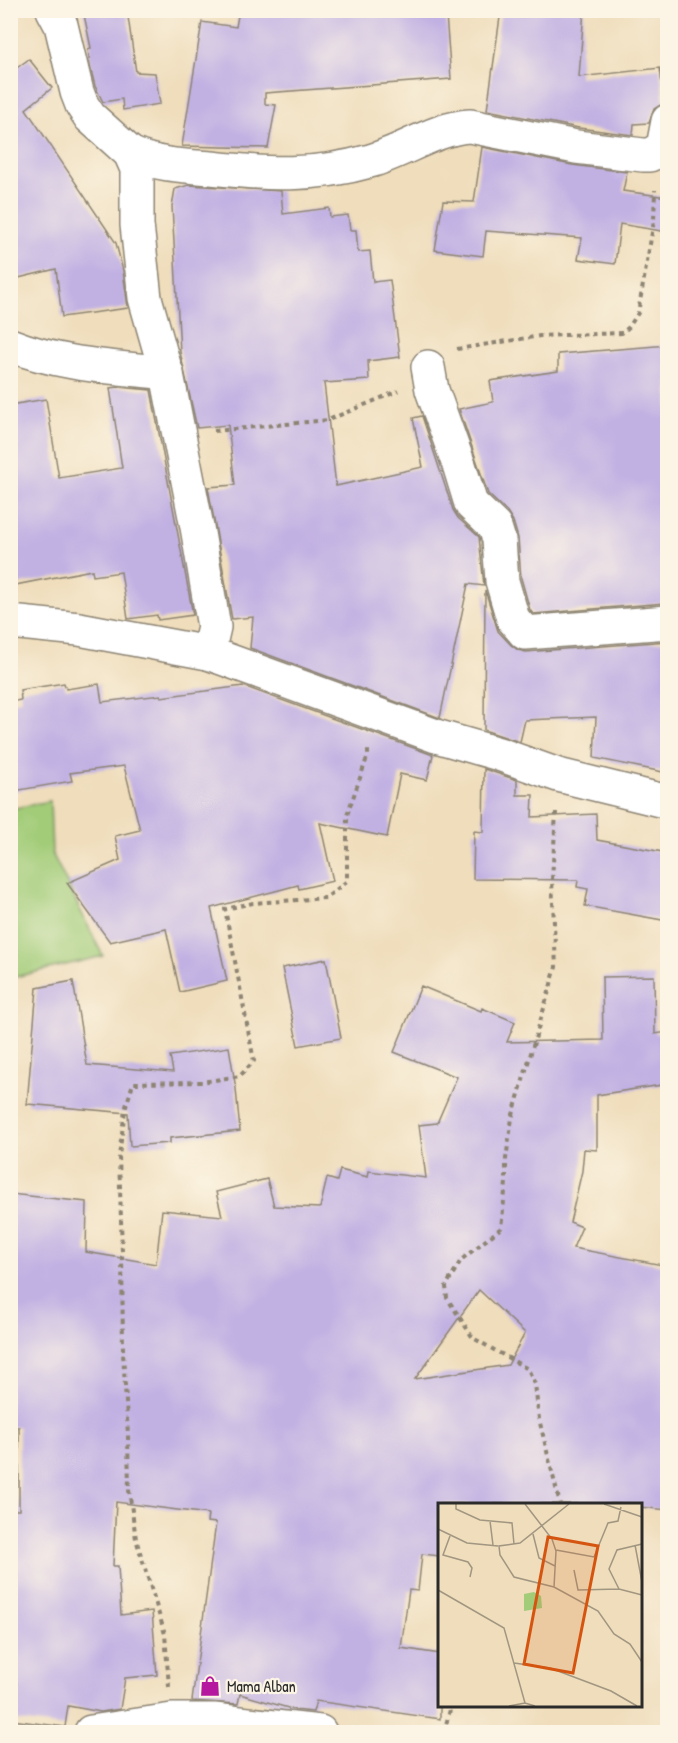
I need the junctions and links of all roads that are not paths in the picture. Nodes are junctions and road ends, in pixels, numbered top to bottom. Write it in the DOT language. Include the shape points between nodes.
graph roads {
  1 [pos="53,10"];
  2 [pos="663,136"];
  3 [pos="130,153"];
  4 [pos="10,345"];
  5 [pos="428,367"];
  6 [pos="167,373"];
  7 [pos="10,622"];
  8 [pos="668,622"];
  9 [pos="208,652"];
  10 [pos="668,802"];
  11 [pos="91,1732"];
  12 [pos="320,1732"];
  1 -- 3 [label="street" via="61,25 82,105"];
  2 -- 3 [label="street" via="650,155 642,155 470,126 444,132 372,161 329,171 281,174 148,161"];
  3 -- 6 [label="street" via="138,176 137,225 145,298"];
  4 -- 6 [label="street" via="55,358"];
  5 -- 8 [label="street" via="432,390 471,504 495,527 502,581 513,619 525,633"];
  6 -- 9 [label="street" via="214,627"];
  7 -- 9 [label="street" via="79,628"];
  9 -- 10 [label="street" via="436,736 558,775"];
  11 -- 12 [label="street" via="172,1720 214,1720"];
}
